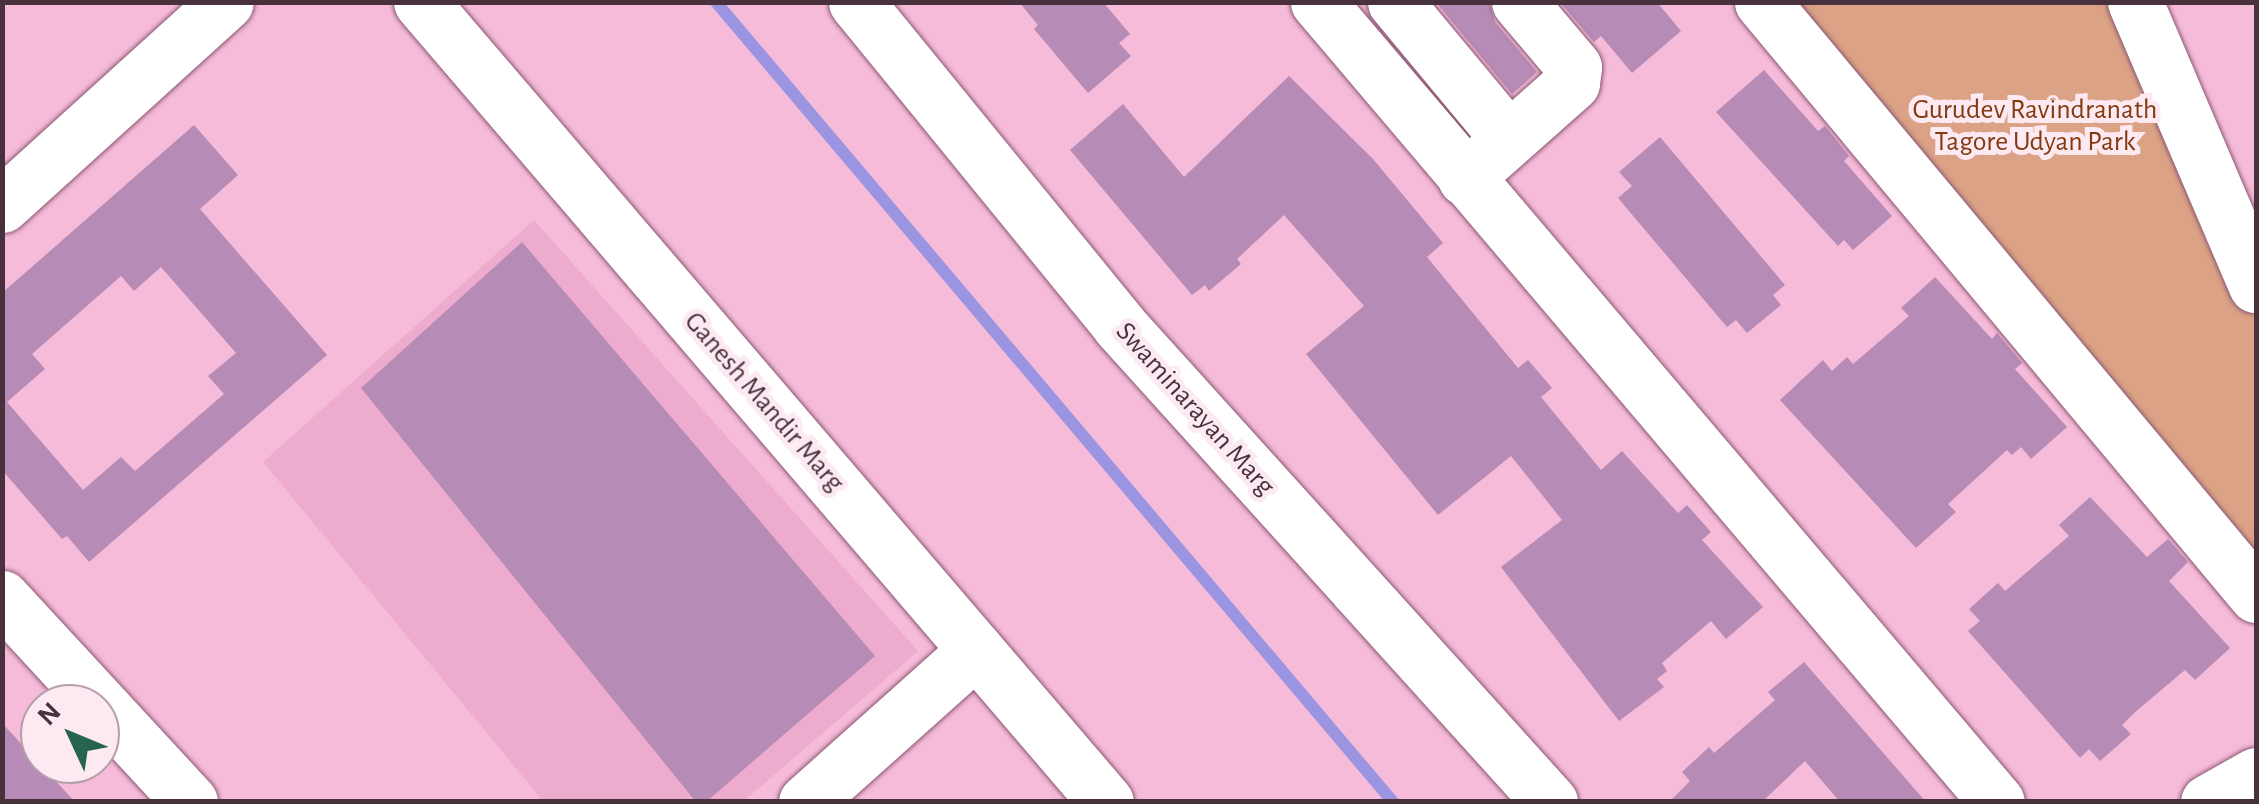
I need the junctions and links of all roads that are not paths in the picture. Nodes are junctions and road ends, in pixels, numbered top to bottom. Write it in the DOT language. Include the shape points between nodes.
graph roads {
  1 [pos="226,2"];
  2 [pos="421,2"];
  3 [pos="856,2"];
  4 [pos="1395,2"];
  5 [pos="1520,2"];
  6 [pos="1762,2"];
  7 [pos="2134,2"];
  8 [pos="1337,9"];
  9 [pos="1500,126"];
  10 [pos="1456,167"];
  11 [pos="2,205"];
  12 [pos="2256,285"];
  13 [pos="2256,596"];
  14 [pos="2,598"];
  15 [pos="976,650"];
  16 [pos="2256,775"];
  17 [pos="190,802"];
  18 [pos="806,802"];
  19 [pos="1106,802"];
  20 [pos="1550,802"];
  21 [pos="1997,802"];
  22 [pos="2208,802"];
  1 -- 11 [label="street"];
  2 -- 15 [label="street, Ganesh Mandir Marg"];
  3 -- 20 [label="street, Swaminarayan Marg" via="1119,325"];
  4 -- 9 [label="street"];
  5 -- 9 [label="street" via="1574,67 1572,83"];
  6 -- 13 [label="street"];
  7 -- 12 [label="street"];
  8 -- 10 [label="street"];
  9 -- 10 [label="street"];
  10 -- 21 [label="street"];
  14 -- 17 [label="street"];
  15 -- 18 [label="street"];
  15 -- 19 [label="street, Ganesh Mandir Marg"];
  16 -- 22 [label="street"];
}
